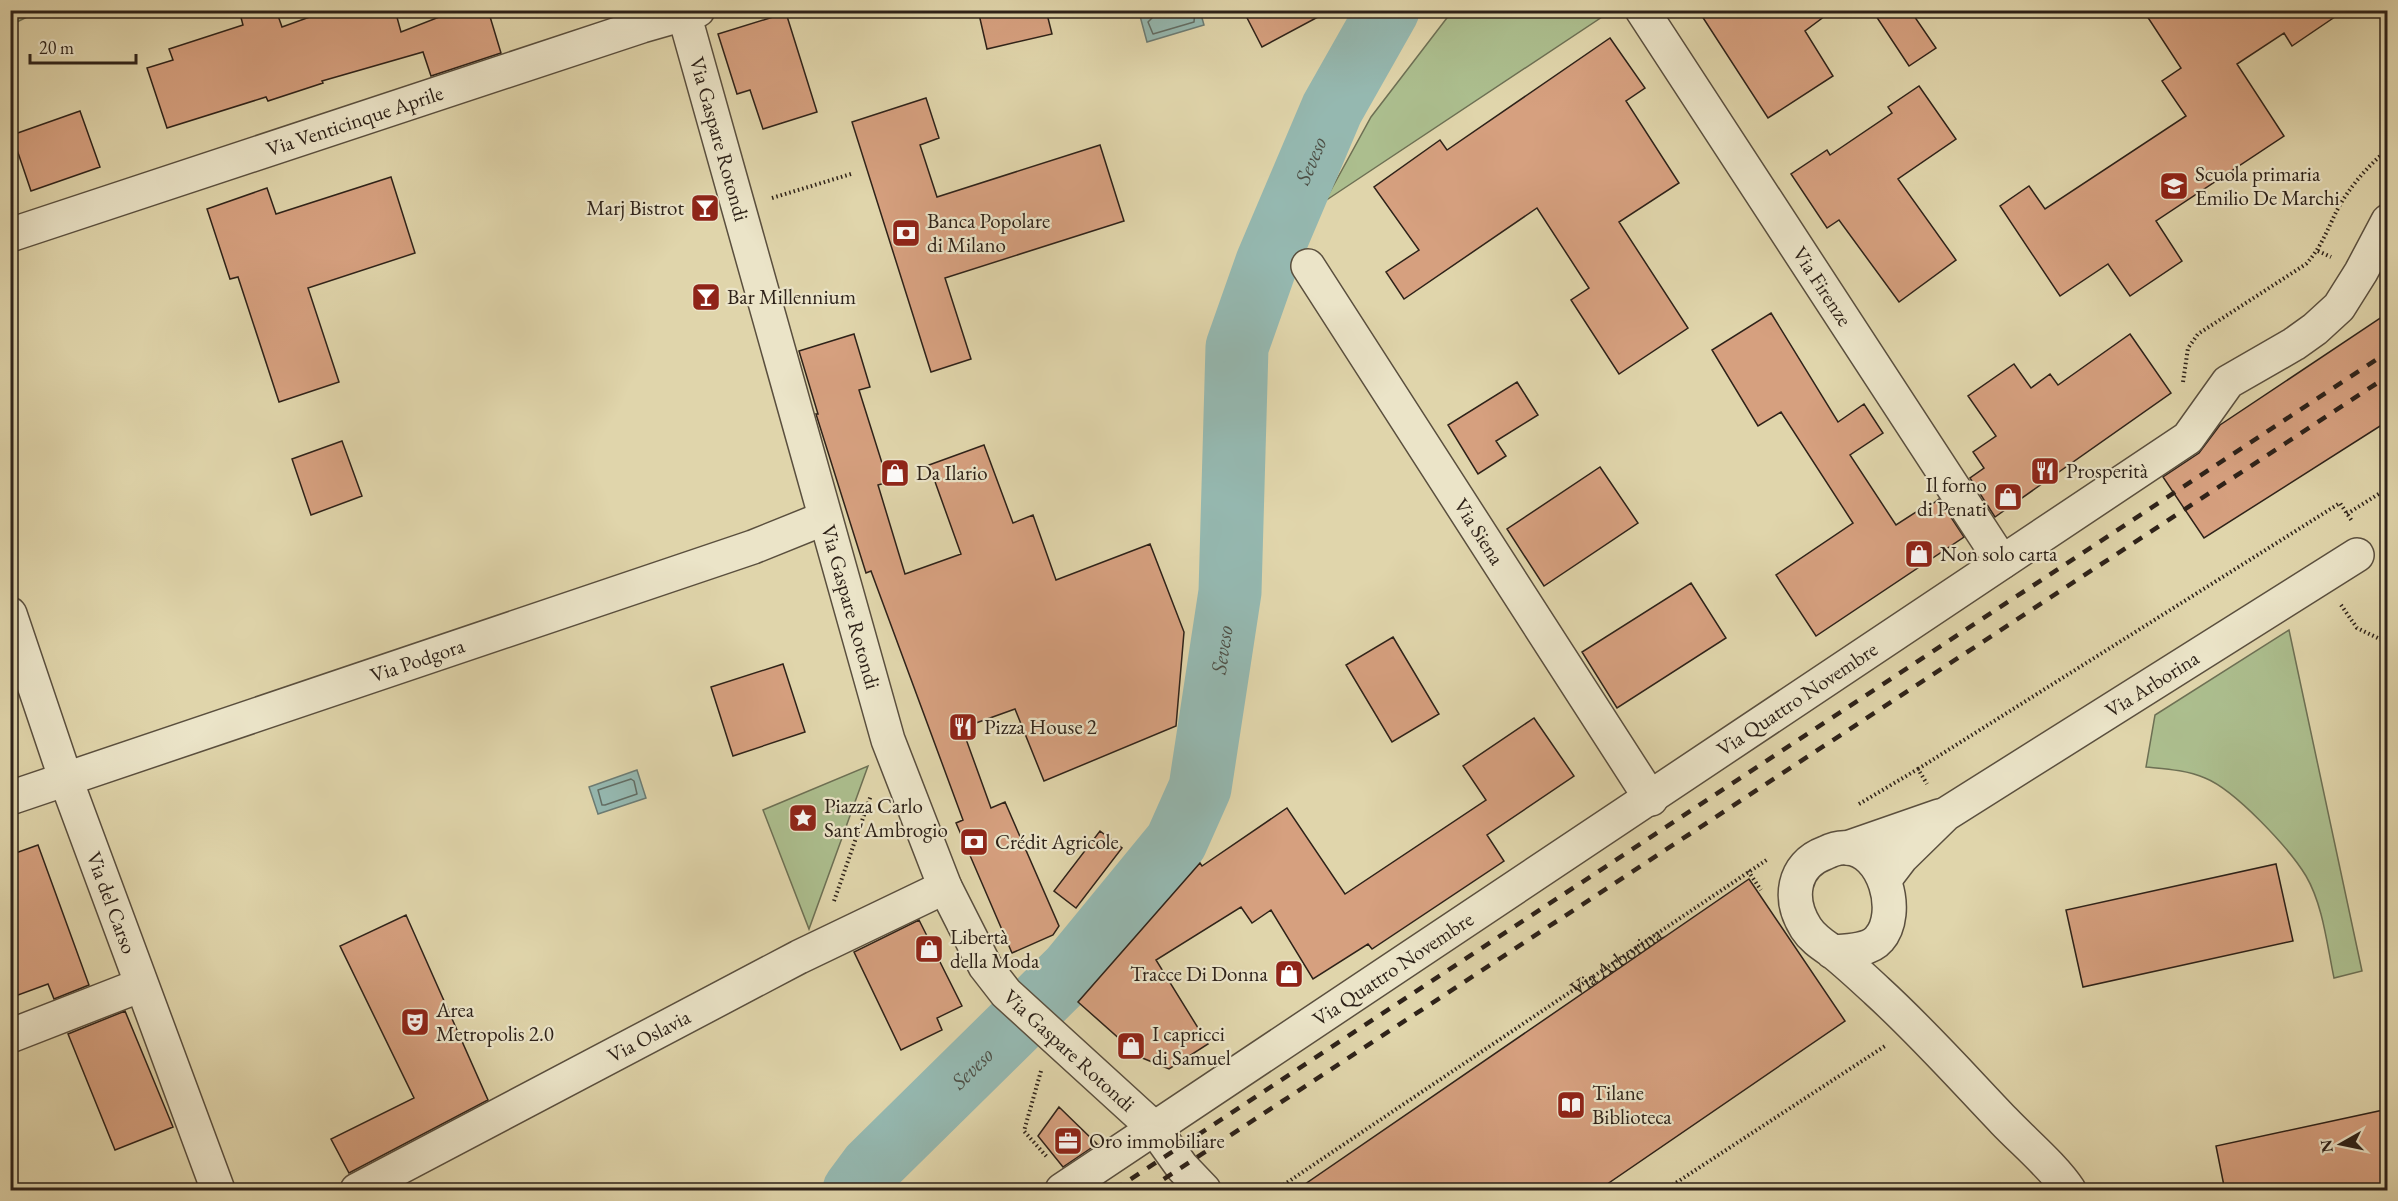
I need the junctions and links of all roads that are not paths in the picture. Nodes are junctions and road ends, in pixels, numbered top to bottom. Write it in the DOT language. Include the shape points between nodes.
graph roads {
  1 [pos="1642,10"];
  2 [pos="689,12"];
  3 [pos="2388,221"];
  4 [pos="10,235"];
  5 [pos="1308,266"];
  6 [pos="825,518"];
  7 [pos="2357,555"];
  8 [pos="2002,562"];
  9 [pos="10,614"];
  10 [pos="66,780"];
  11 [pos="10,798"];
  12 [pos="1651,799"];
  13 [pos="1946,814"];
  14 [pos="1847,848"];
  15 [pos="1885,879"];
  16 [pos="945,887"];
  17 [pos="1879,939"];
  18 [pos="1832,952"];
  19 [pos="141,985"];
  20 [pos="1897,1009"];
  21 [pos="10,1036"];
  22 [pos="1154,1128"];
  23 [pos="1067,1188"];
  24 [pos="218,1191"];
  25 [pos="357,1191"];
  26 [pos="1204,1191"];
  27 [pos="2069,1191"];
  1 -- 8 [label="street, Via Firenze"];
  2 -- 4 [label="street, Via Venticinque Aprile"];
  2 -- 6 [label="street, Via Gaspare Rotondi" via="753,263"];
  3 -- 8 [label="street, Via Quattro Novembre" via="2339,307 2315,329 2228,382 2188,438"];
  5 -- 12 [label="street, Via Siena"];
  6 -- 10 [label="street, Via Podgora" via="742,551"];
  6 -- 16 [label="street, Via Gaspare Rotondi" via="888,740"];
  7 -- 13 [label="street, Via Arborina"];
  8 -- 12 [label="street, Via Quattro Novembre"];
  9 -- 10 [label="street, Via del Carso"];
  10 -- 11 [label="street, Via Podgora"];
  10 -- 19 [label="street, Via del Carso"];
  12 -- 22 [label="street, Via Quattro Novembre"];
  13 -- 14 [label="street, Via Arborina"];
  13 -- 15 [label="street, Via Arborina"];
  14 -- 15 [label="street" via="1876,864"];
  14 -- 18 [label="street" via="1816,856 1805,864 1797,878 1799,913 1818,942"];
  15 -- 17 [label="street" via="1888,912"];
  16 -- 22 [label="street, Via Gaspare Rotondi" via="985,966 1006,993"];
  16 -- 25 [label="street, Via Oslavia" via="799,957"];
  17 -- 18 [label="street" via="1855,950"];
  17 -- 20 [label="street" via="1881,962"];
  18 -- 20 [label="street"];
  19 -- 21 [label="street"];
  19 -- 24 [label="street, Via del Carso"];
  20 -- 27 [label="street"];
  22 -- 23 [label="street, Via Quattro Novembre"];
  22 -- 26 [label="street, Via Gaspare Rotondi"];
}
